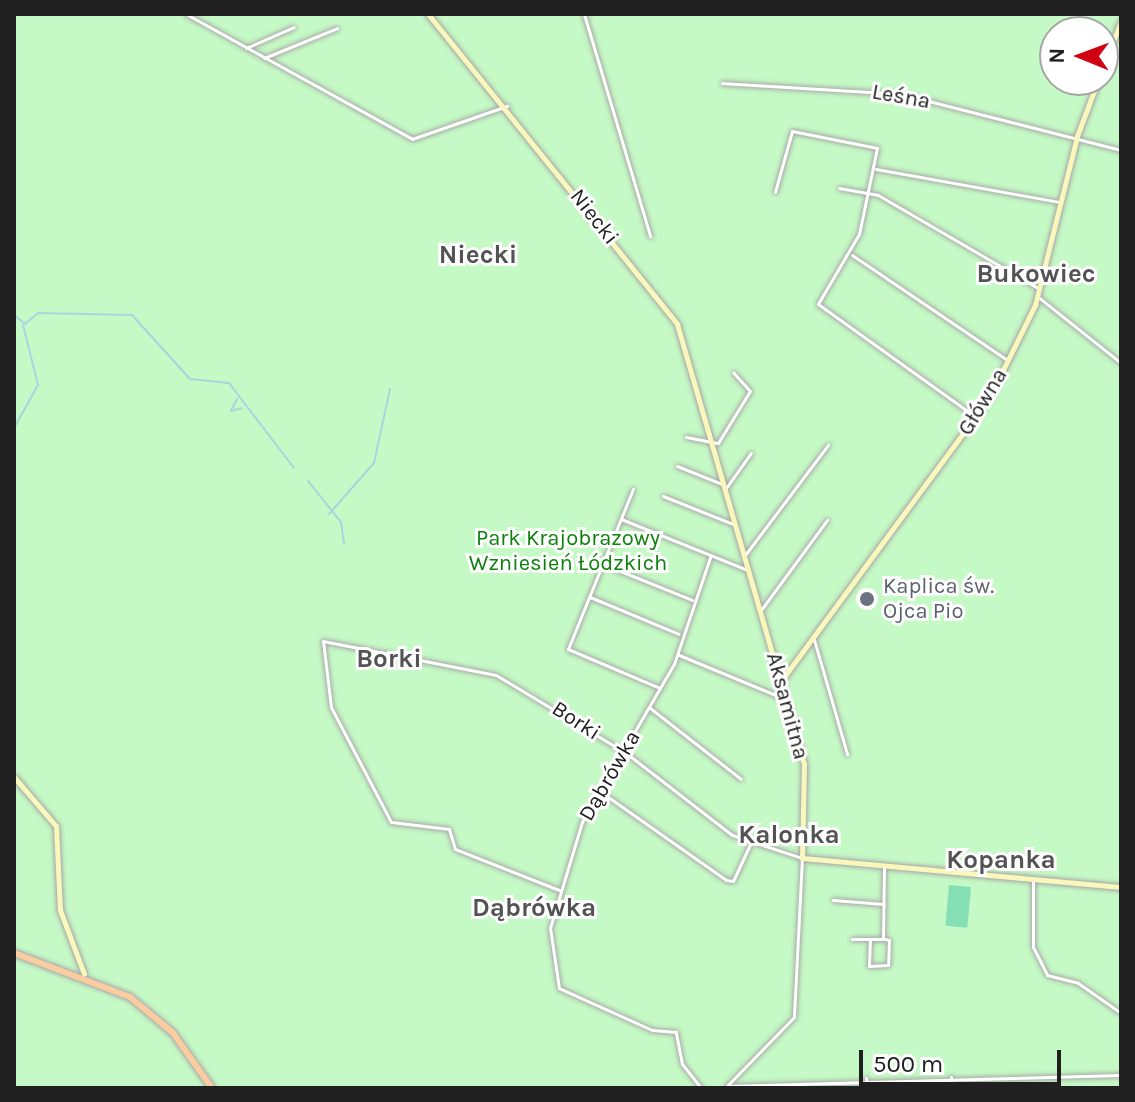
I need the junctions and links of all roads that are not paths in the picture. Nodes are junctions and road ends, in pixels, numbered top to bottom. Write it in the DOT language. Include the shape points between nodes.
graph roads {
  1 [pos="186,14"];
  2 [pos="428,14"];
  3 [pos="584,14"];
  4 [pos="294,27"];
  5 [pos="337,28"];
  6 [pos="246,48"];
  7 [pos="264,58"];
  8 [pos="722,83"];
  9 [pos="1092,96"];
  10 [pos="507,106"];
  11 [pos="1077,136"];
  12 [pos="1121,150"];
  13 [pos="876,169"];
  14 [pos="839,188"];
  15 [pos="775,192"];
  16 [pos="870,192"];
  17 [pos="1060,202"];
  18 [pos="650,236"];
  19 [pos="851,255"];
  20 [pos="1036,287"];
  21 [pos="1037,296"];
  22 [pos="1007,360"];
  23 [pos="1121,363"];
  24 [pos="733,372"];
  25 [pos="976,417"];
  26 [pos="686,437"];
  27 [pos="828,445"];
  28 [pos="713,446"];
  29 [pos="751,453"];
  30 [pos="677,466"];
  31 [pos="724,486"];
  32 [pos="633,489"];
  33 [pos="663,496"];
  34 [pos="621,519"];
  35 [pos="827,520"];
  36 [pos="736,524"];
  37 [pos="711,555"];
  38 [pos="745,555"];
  39 [pos="603,564"];
  40 [pos="749,570"];
  41 [pos="589,597"];
  42 [pos="692,601"];
  43 [pos="761,610"];
  44 [pos="679,634"];
  45 [pos="813,636"];
  46 [pos="678,655"];
  47 [pos="781,681"];
  48 [pos="660,688"];
  49 [pos="786,700"];
  50 [pos="650,708"];
  51 [pos="626,753"];
  52 [pos="847,754"];
  53 [pos="14,777"];
  54 [pos="741,779"];
  55 [pos="601,792"];
  56 [pos="750,845"];
  57 [pos="802,858"];
  58 [pos="884,865"];
  59 [pos="1033,879"];
  60 [pos="1121,887"];
  61 [pos="559,890"];
  62 [pos="833,900"];
  63 [pos="884,904"];
  64 [pos="852,939"];
  65 [pos="870,939"];
  66 [pos="883,939"];
  67 [pos="14,953"];
  68 [pos="84,974"];
  69 [pos="1121,1013"];
  70 [pos="1121,1075"];
  71 [pos="951,1077"];
  72 [pos="866,1078"];
  73 [pos="726,1087"];
  74 [pos="212,1088"];
  75 [pos="701,1088"];
  76 [pos="868,1088"];
  77 [pos="952,1088"];
  1 -- 6 [label="street"];
  2 -- 10 [label="street, Niecki"];
  3 -- 18 [label="street"];
  4 -- 6 [label="street"];
  5 -- 7 [label="street"];
  6 -- 7 [label="street"];
  7 -- 10 [label="street" via="420,140"];
  8 -- 11 [label="street, Leśna" via="901,94"];
  9 -- 11 [label="street"];
  10 -- 28 [label="street, Niecki" via="675,321"];
  11 -- 12 [label="street, Leśna"];
  11 -- 17 [label="street"];
  13 -- 15 [label="street" via="873,144 792,131"];
  13 -- 16 [label="street"];
  13 -- 17 [label="street"];
  14 -- 16 [label="street"];
  16 -- 19 [label="street"];
  16 -- 20 [label="street"];
  17 -- 20 [label="street"];
  19 -- 22 [label="street"];
  19 -- 25 [label="street" via="818,304"];
  20 -- 21 [label="street"];
  21 -- 22 [label="street, Główna"];
  21 -- 23 [label="street"];
  22 -- 25 [label="street, Główna"];
  24 -- 28 [label="street" via="750,391"];
  25 -- 45 [label="street, Główna"];
  26 -- 28 [label="street"];
  27 -- 38 [label="street"];
  28 -- 31 [label="street, Aksamitna"];
  29 -- 31 [label="street"];
  30 -- 31 [label="street"];
  31 -- 36 [label="street, Aksamitna"];
  32 -- 34 [label="street"];
  33 -- 36 [label="street"];
  34 -- 37 [label="street"];
  34 -- 39 [label="street"];
  35 -- 43 [label="street"];
  36 -- 38 [label="street, Aksamitna"];
  37 -- 40 [label="street"];
  37 -- 42 [label="street"];
  38 -- 40 [label="street, Aksamitna"];
  39 -- 41 [label="street"];
  39 -- 42 [label="street"];
  40 -- 43 [label="street, Aksamitna"];
  41 -- 44 [label="street"];
  41 -- 48 [label="street" via="568,649"];
  42 -- 44 [label="street"];
  43 -- 47 [label="street, Aksamitna"];
  44 -- 46 [label="street"];
  45 -- 47 [label="street, Główna"];
  45 -- 52 [label="street"];
  46 -- 48 [label="street, Dąbrówka"];
  46 -- 49 [label="street"];
  47 -- 49 [label="street, Aksamitna"];
  48 -- 50 [label="street, Dąbrówka"];
  49 -- 57 [label="street, Aksamitna" via="805,766"];
  50 -- 51 [label="street, Dąbrówka"];
  50 -- 54 [label="street"];
  51 -- 55 [label="street, Dąbrówka"];
  51 -- 56 [label="street, Borki"];
  51 -- 61 [label="street, Borki" via="496,675 323,641 331,707 391,822 449,829 455,849"];
  53 -- 68 [label="street" via="56,826 60,910"];
  55 -- 56 [label="street" via="726,880 733,881"];
  55 -- 61 [label="street, Dąbrówka" via="582,822"];
  56 -- 57 [label="street, Borki"];
  57 -- 58 [label="street"];
  57 -- 73 [label="street, Aksamitna" via="794,1017"];
  58 -- 59 [label="street"];
  58 -- 63 [label="street"];
  59 -- 60 [label="street"];
  59 -- 69 [label="street" via="1033,947 1047,975 1078,983"];
  61 -- 75 [label="street, Dąbrówka" via="550,928 558,986 652,1030 676,1032 682,1064"];
  62 -- 63 [label="street"];
  63 -- 66 [label="street"];
  64 -- 65 [label="street"];
  65 -- 66 [label="street"];
  65 -- 66 [label="street" via="871,968 888,965"];
  67 -- 68 [label="main road"];
  68 -- 74 [label="main road" via="153,1013"];
  70 -- 71 [label="street"];
  71 -- 72 [label="street"];
  71 -- 77 [label="street"];
  72 -- 73 [label="street"];
  72 -- 76 [label="street"];
}
